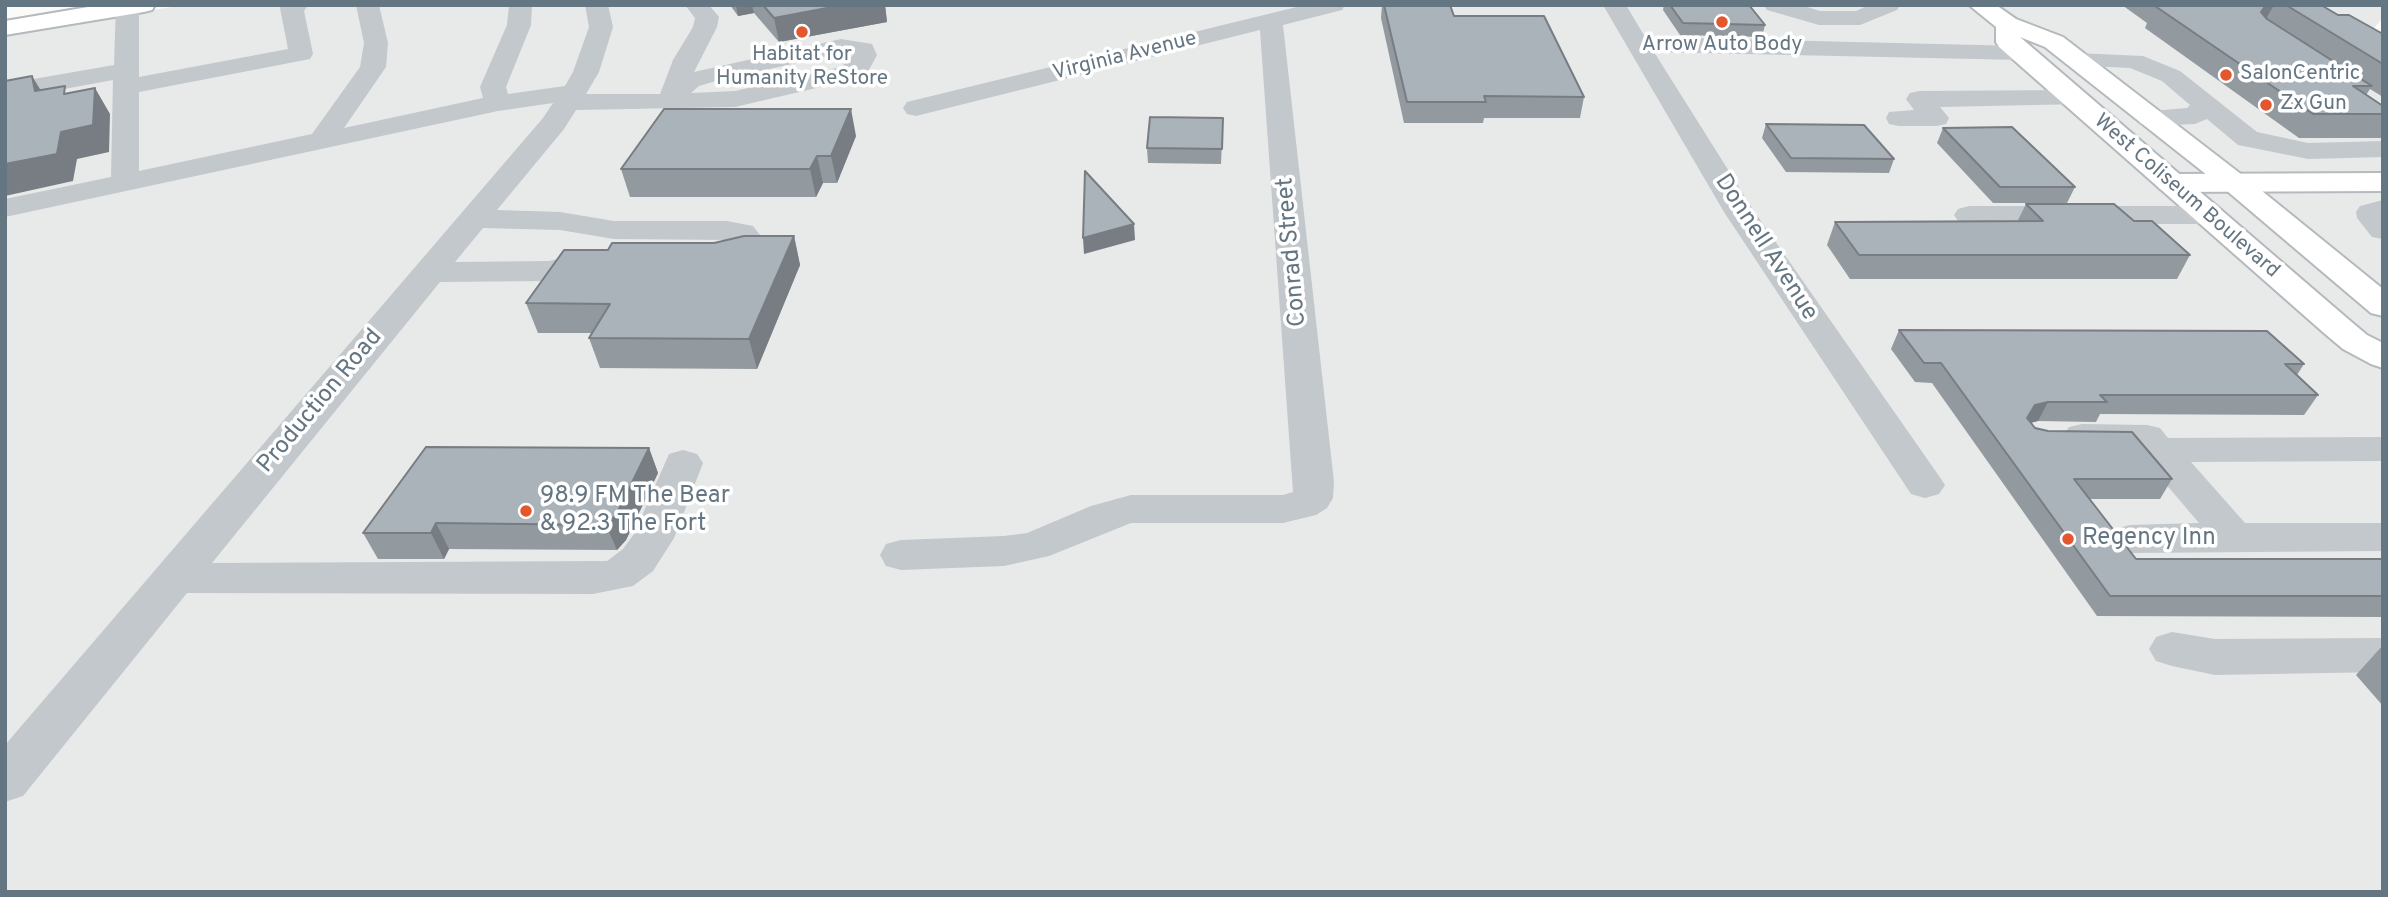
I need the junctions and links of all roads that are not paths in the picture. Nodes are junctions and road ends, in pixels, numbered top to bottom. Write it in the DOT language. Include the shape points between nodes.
graph roads {
  1 [pos="297,5"];
  2 [pos="367,5"];
  3 [pos="521,5"];
  4 [pos="596,5"];
  5 [pos="696,5"];
  6 [pos="1334,5"];
  7 [pos="1614,5"];
  8 [pos="1775,5"];
  9 [pos="1889,5"];
  10 [pos="1980,5"];
  11 [pos="133,6"];
  12 [pos="1271,22"];
  13 [pos="2008,24"];
  14 [pos="5,28"];
  15 [pos="1638,44"];
  16 [pos="1918,50"];
  17 [pos="2021,53"];
  18 [pos="2077,60"];
  19 [pos="126,78"];
  20 [pos="5,92"];
  21 [pos="2068,94"];
  22 [pos="572,97"];
  23 [pos="2005,99"];
  24 [pos="670,102"];
  25 [pos="498,103"];
  26 [pos="2205,104"];
  27 [pos="916,108"];
  28 [pos="1899,118"];
  29 [pos="2150,118"];
  30 [pos="2033,126"];
  31 [pos="321,141"];
  32 [pos="2383,149"];
  33 [pos="125,182"];
  34 [pos="2383,182"];
  35 [pos="2170,183"];
  36 [pos="2236,184"];
  37 [pos="2071,187"];
  38 [pos="5,208"];
  39 [pos="2383,209"];
  40 [pos="2100,214"];
  41 [pos="1969,215"];
  42 [pos="2207,215"];
  43 [pos="474,219"];
  44 [pos="2383,230"];
  45 [pos="623,260"];
  46 [pos="677,260"];
  47 [pos="430,272"];
  48 [pos="2377,297"];
  49 [pos="2383,357"];
  50 [pos="2052,436"];
  51 [pos="2383,449"];
  52 [pos="2158,450"];
  53 [pos="683,463"];
  54 [pos="1925,485"];
  55 [pos="2234,537"];
  56 [pos="2383,537"];
  57 [pos="2130,539"];
  58 [pos="901,555"];
  59 [pos="174,579"];
  60 [pos="2172,649"];
  61 [pos="2383,655"];
  62 [pos="5,781"];
  1 -- 19 [label="street" via="292,8 301,54"];
  2 -- 31 [label="street" via="376,43 373,67"];
  3 -- 25 [label="street" via="519,25 493,87"];
  4 -- 22 [label="street, Production Road" via="601,27"];
  5 -- 24 [label="street" via="707,17 705,27 685,60"];
  6 -- 12 [label="street, Virginia Avenue"];
  7 -- 15 [label="street, Donnell Avenue"];
  8 -- 9 [label="street" via="1819,18 1860,18"];
  10 -- 13 [label="main road, West Coliseum Boulevard"];
  11 -- 14 [label="main road"];
  11 -- 19 [label="street"];
  12 -- 27 [label="street, Virginia Avenue"];
  12 -- 58 [label="street, Conrad Street" via="1312,498 1283,509 1131,509 1034,547"];
  13 -- 17 [label="main road, West Coliseum Boulevard" via="2008,42"];
  13 -- 18 [label="main road, West Coliseum Boulevard" via="2054,42"];
  15 -- 16 [label="street"];
  15 -- 54 [label="street, Donnell Avenue" via="1739,212"];
  16 -- 17 [label="street"];
  16 -- 21 [label="street" via="1958,89"];
  17 -- 21 [label="main road, West Coliseum Boulevard"];
  18 -- 26 [label="street" via="2134,61 2171,76"];
  18 -- 29 [label="main road, West Coliseum Boulevard"];
  19 -- 20 [label="street"];
  19 -- 33 [label="street"];
  21 -- 23 [label="street"];
  21 -- 35 [label="main road, West Coliseum Boulevard"];
  22 -- 24 [label="street"];
  22 -- 25 [label="street"];
  22 -- 43 [label="street, Production Road"];
  23 -- 28 [label="street" via="1919,99 1936,118"];
  23 -- 30 [label="street"];
  24 -- 24 [label="street" via="735,99 838,77 860,65 865,55 863,49 841,46 709,75 690,81"];
  25 -- 31 [label="street"];
  26 -- 29 [label="street" via="2195,116"];
  26 -- 32 [label="street" via="2248,139 2308,151"];
  29 -- 36 [label="main road, West Coliseum Boulevard"];
  31 -- 33 [label="street"];
  33 -- 38 [label="street"];
  34 -- 36 [label="main road"];
  35 -- 36 [label="main road"];
  35 -- 42 [label="main road, West Coliseum Boulevard"];
  36 -- 48 [label="main road, West Coliseum Boulevard"];
  37 -- 40 [label="street"];
  39 -- 44 [label="street" via="2371,212"];
  40 -- 41 [label="street"];
  40 -- 42 [label="street"];
  42 -- 49 [label="main road, West Coliseum Boulevard" via="2355,342"];
  43 -- 46 [label="street" via="560,221 614,230 727,230 742,233 748,240 739,256"];
  43 -- 47 [label="street, Production Road"];
  45 -- 47 [label="street" via="589,261 549,271"];
  47 -- 59 [label="street, Production Road"];
  50 -- 52 [label="street" via="2147,437"];
  51 -- 52 [label="street"];
  52 -- 55 [label="street"];
  53 -- 59 [label="street" via="653,538 638,560 618,575 593,579"];
  55 -- 56 [label="street"];
  55 -- 57 [label="street"];
  59 -- 62 [label="street, Production Road"];
  60 -- 61 [label="street" via="2215,657"];
}
